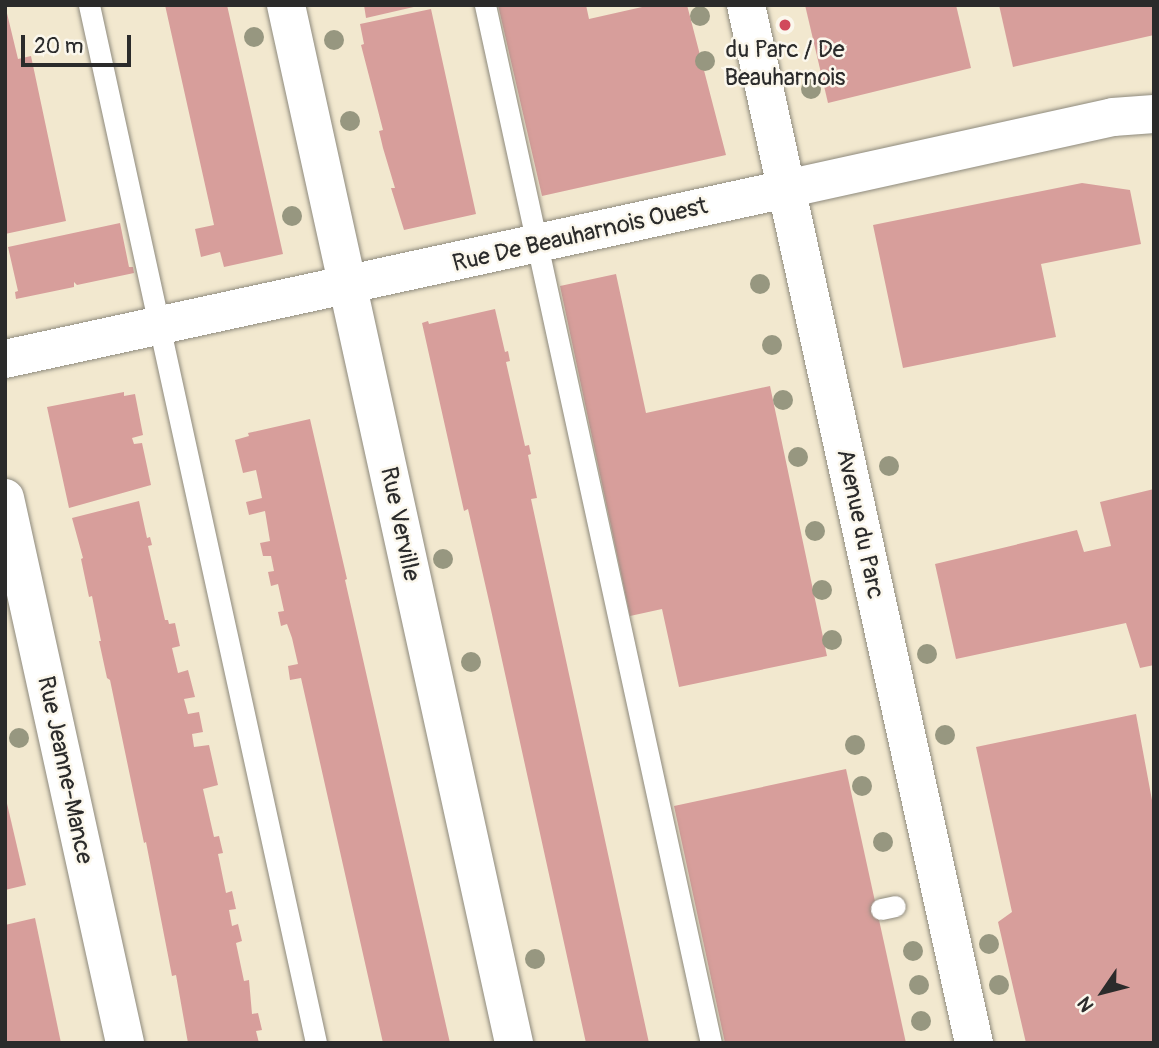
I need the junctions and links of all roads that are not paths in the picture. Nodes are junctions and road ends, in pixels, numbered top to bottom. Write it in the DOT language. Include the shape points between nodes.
graph roads {
  1 [pos="89,5"];
  2 [pos="286,5"];
  3 [pos="485,5"];
  4 [pos="746,5"];
  5 [pos="1154,114"];
  6 [pos="786,189"];
  7 [pos="536,244"];
  8 [pos="348,286"];
  9 [pos="161,327"];
  10 [pos="5,359"];
  11 [pos="5,498"];
  12 [pos="125,1043"];
  13 [pos="316,1043"];
  14 [pos="514,1043"];
  15 [pos="711,1043"];
  16 [pos="974,1043"];
  1 -- 9 [label="lane"];
  2 -- 8 [label="street, Rue Verville"];
  3 -- 7 [label="lane"];
  4 -- 6 [label="street, Avenue du Parc"];
  5 -- 6 [label="street, Rue De Beauharnois Ouest" via="1113,117"];
  6 -- 7 [label="street, Rue De Beauharnois Ouest"];
  6 -- 16 [label="street, Avenue du Parc"];
  7 -- 8 [label="street, Rue De Beauharnois Ouest"];
  7 -- 15 [label="lane"];
  8 -- 9 [label="street, Rue De Beauharnois Ouest"];
  8 -- 14 [label="street, Rue Verville"];
  9 -- 10 [label="street, Rue De Beauharnois Ouest"];
  9 -- 13 [label="lane"];
  11 -- 12 [label="street, Rue Jeanne-Mance"];
}
